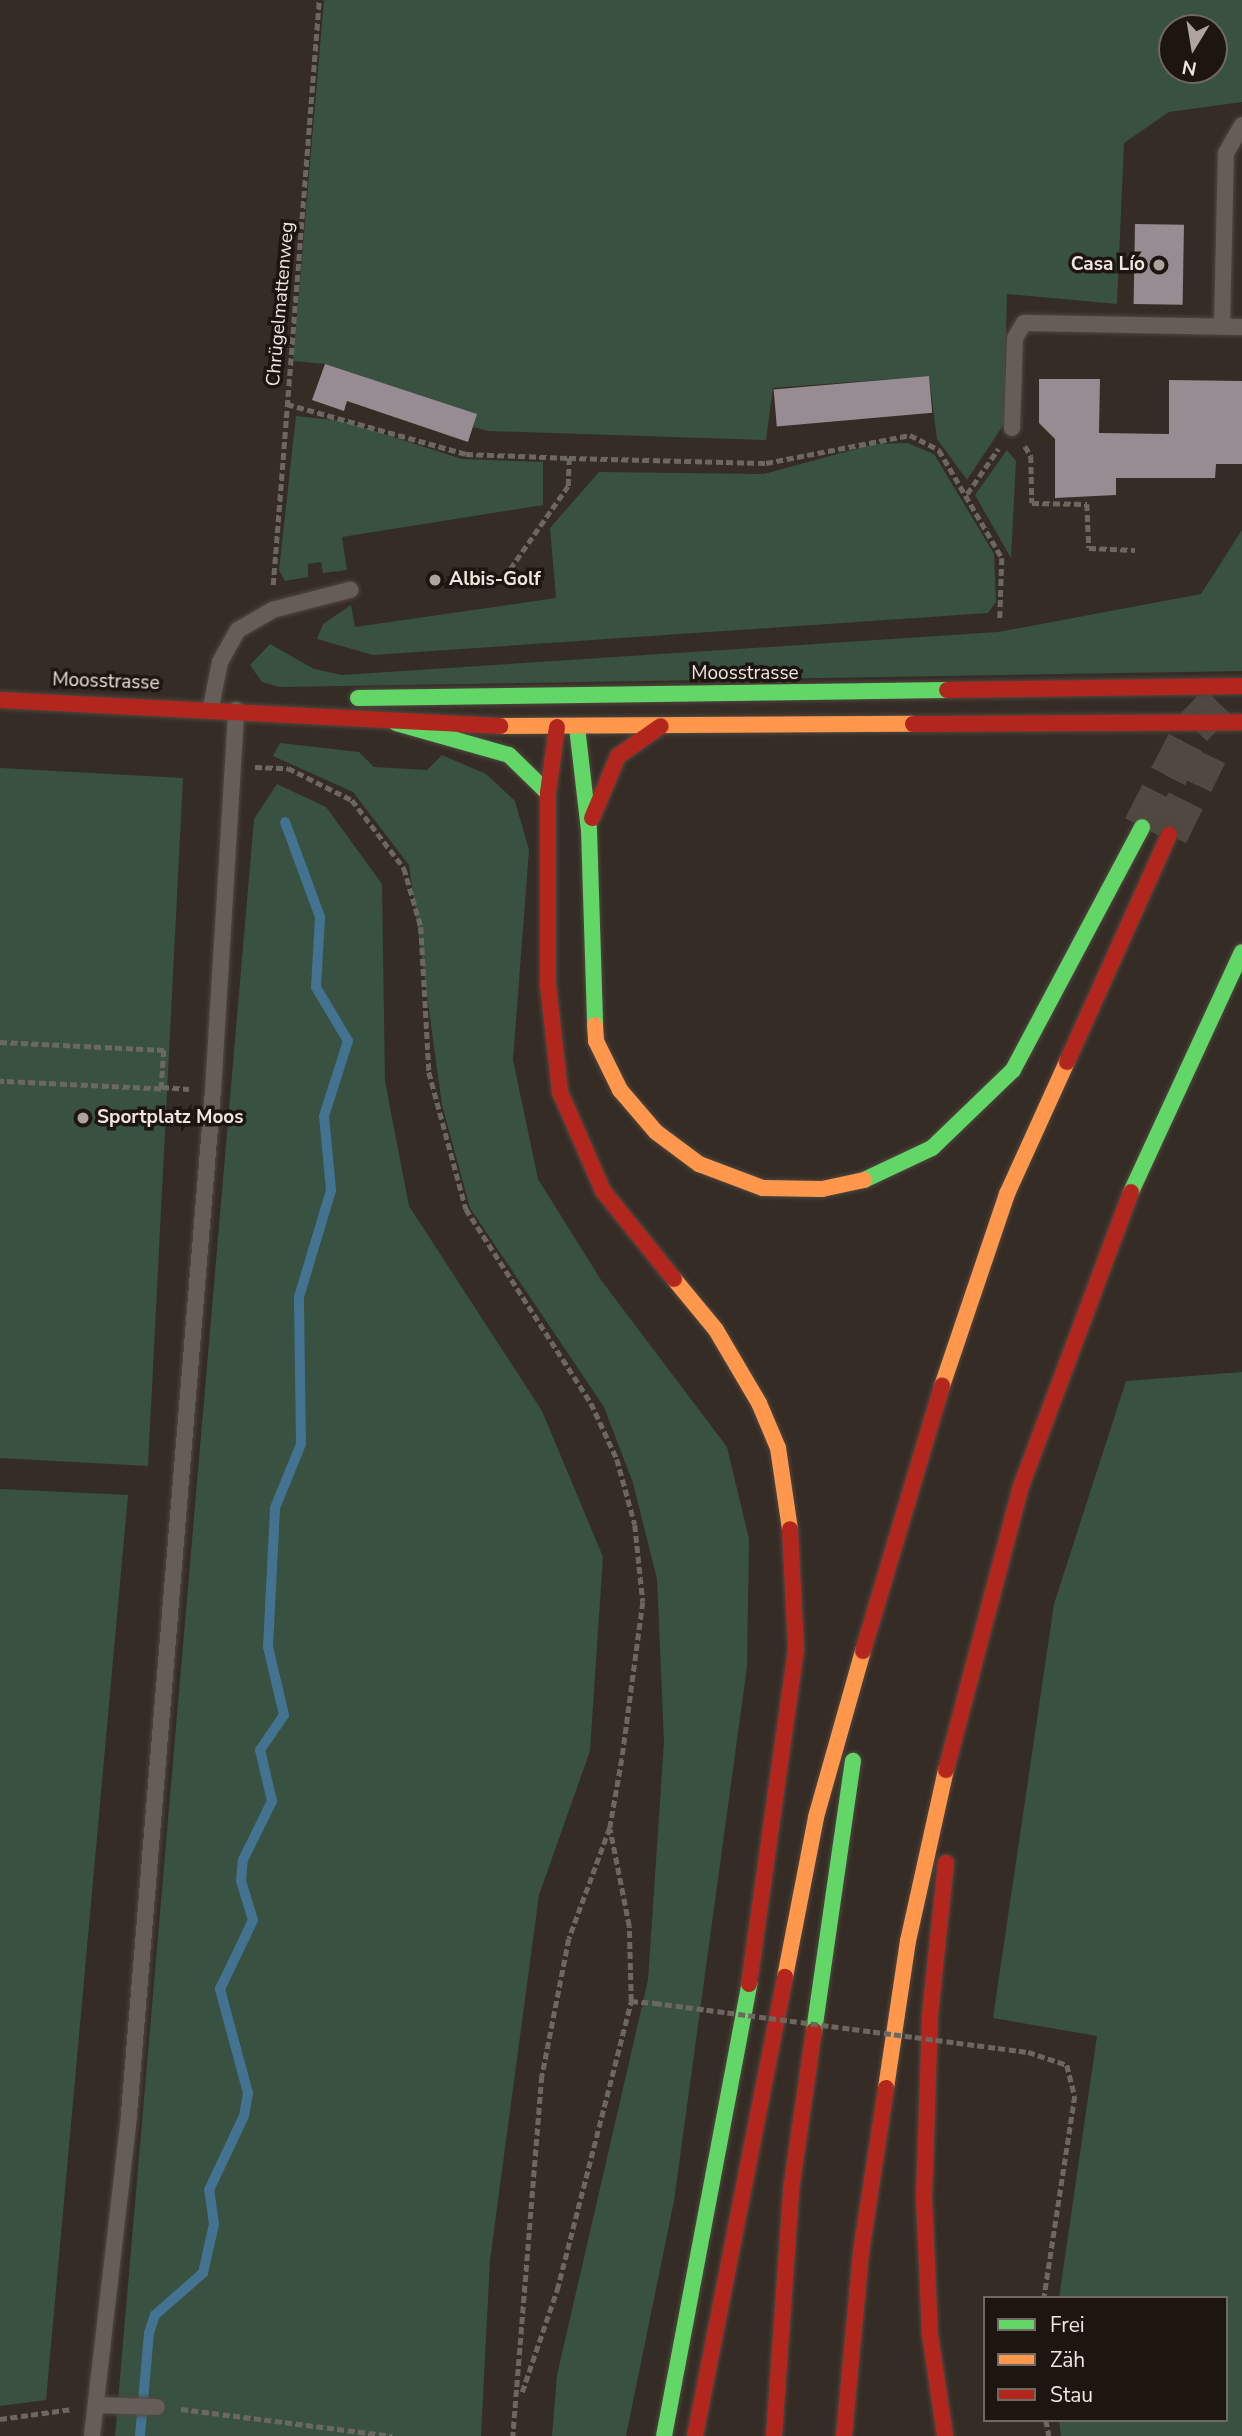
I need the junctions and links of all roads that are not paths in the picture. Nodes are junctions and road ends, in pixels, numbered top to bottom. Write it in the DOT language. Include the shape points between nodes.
graph roads {
  1 [pos="1242,125"];
  2 [pos="1222,326"];
  3 [pos="1242,327"];
  4 [pos="1012,428"];
  5 [pos="350,590"];
  6 [pos="1242,687"];
  7 [pos="570,694"];
  8 [pos="0,700"];
  9 [pos="211,707"];
  10 [pos="243,708"];
  11 [pos="1239,721"];
  12 [pos="396,723"];
  13 [pos="661,726"];
  14 [pos="556,727"];
  15 [pos="577,727"];
  16 [pos="548,793"];
  17 [pos="1142,827"];
  18 [pos="589,830"];
  19 [pos="1169,835"];
  20 [pos="1242,952"];
  21 [pos="875,1614"];
  22 [pos="967,1673"];
  23 [pos="96,2406"];
  24 [pos="157,2407"];
  25 [pos="92,2436"];
  26 [pos="664,2436"];
  27 [pos="695,2436"];
  28 [pos="774,2436"];
  29 [pos="844,2436"];
  30 [pos="946,2436"];
  1 -- 2 [label="lane" via="1226,153"];
  2 -- 3 [label="lane"];
  2 -- 4 [label="lane" via="1024,323 1015,338"];
  5 -- 9 [label="lane" via="272,610 238,630 220,662"];
  6 -- 7 [label="main road, Moosstrasse"];
  7 -- 10 [label="main road, Moosstrasse" via="269,700"];
  7 -- 14 [label="main road"];
  7 -- 15 [label="main road"];
  8 -- 9 [label="main road, Moosstrasse"];
  9 -- 10 [label="main road, Moosstrasse"];
  10 -- 12 [label="main road, Moosstrasse" via="270,717"];
  10 -- 23 [label="lane" via="129,2114"];
  11 -- 13 [label="main road, Moosstrasse"];
  12 -- 14 [label="main road, Moosstrasse"];
  12 -- 16 [label="main road" via="509,755"];
  13 -- 15 [label="main road, Moosstrasse"];
  13 -- 18 [label="main road" via="618,756"];
  14 -- 15 [label="main road, Moosstrasse"];
  14 -- 16 [label="main road"];
  15 -- 18 [label="main road"];
  16 -- 26 [label="main road" via="548,985 559,1092 603,1191 716,1330 759,1403 789,1496 796,1567 796,1648 766,1891"];
  17 -- 18 [label="main road" via="1013,1070 972,1116 932,1148 876,1177 792,1190 741,1182 678,1152 643,1119 608,1070 590,1007"];
  19 -- 21 [label="main road" via="1007,1194 961,1317"];
  20 -- 22 [label="main road" via="1111,1237 1020,1489"];
  21 -- 27 [label="main road" via="816,1817"];
  21 -- 28 [label="main road" via="803,2082"];
  22 -- 29 [label="main road" via="902,1979 861,2252"];
  22 -- 30 [label="main road" via="930,2015 925,2143 927,2288"];
  23 -- 24 [label="lane"];
  23 -- 25 [label="lane"];
}
